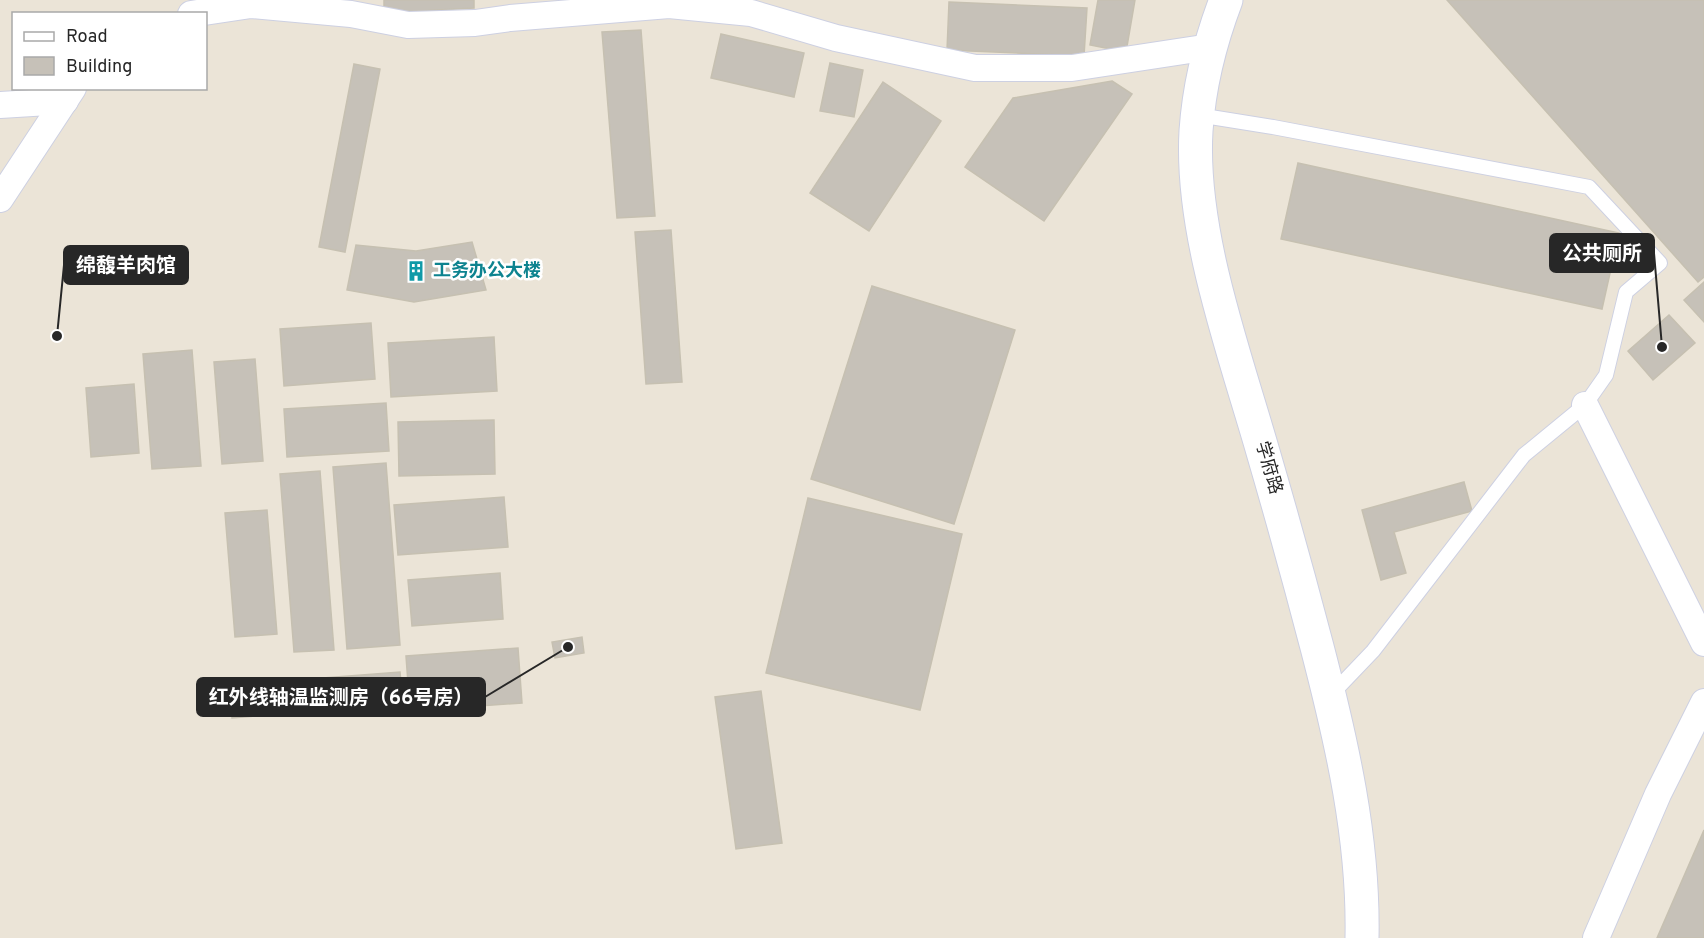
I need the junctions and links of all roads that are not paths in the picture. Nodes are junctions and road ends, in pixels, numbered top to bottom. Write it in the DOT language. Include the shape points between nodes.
graph roads {
  1 [pos="1226,0"];
  2 [pos="225,4"];
  3 [pos="197,12"];
  4 [pos="1210,47"];
  5 [pos="69,95"];
  6 [pos="0,105"];
  7 [pos="1198,116"];
  8 [pos="0,199"];
  9 [pos="1585,405"];
  10 [pos="1704,643"];
  11 [pos="1330,696"];
  12 [pos="1704,702"];
  13 [pos="1362,938"];
  14 [pos="1596,938"];
  1 -- 4 [label="main road, 学府路"];
  2 -- 3 [label="street"];
  2 -- 4 [label="street" via="351,14 408,25 475,23 669,5 751,13 836,38 975,68 1072,68"];
  4 -- 7 [label="main road, 学府路"];
  5 -- 6 [label="street"];
  5 -- 8 [label="street"];
  7 -- 9 [label="lane" via="1589,187 1660,263 1626,292 1606,375"];
  7 -- 11 [label="main road, 学府路" via="1196,177 1211,266"];
  9 -- 10 [label="street"];
  9 -- 11 [label="lane" via="1524,455 1373,651"];
  11 -- 13 [label="main road, 学府路" via="1350,788 1358,849"];
  12 -- 14 [label="street" via="1658,794"];
}
